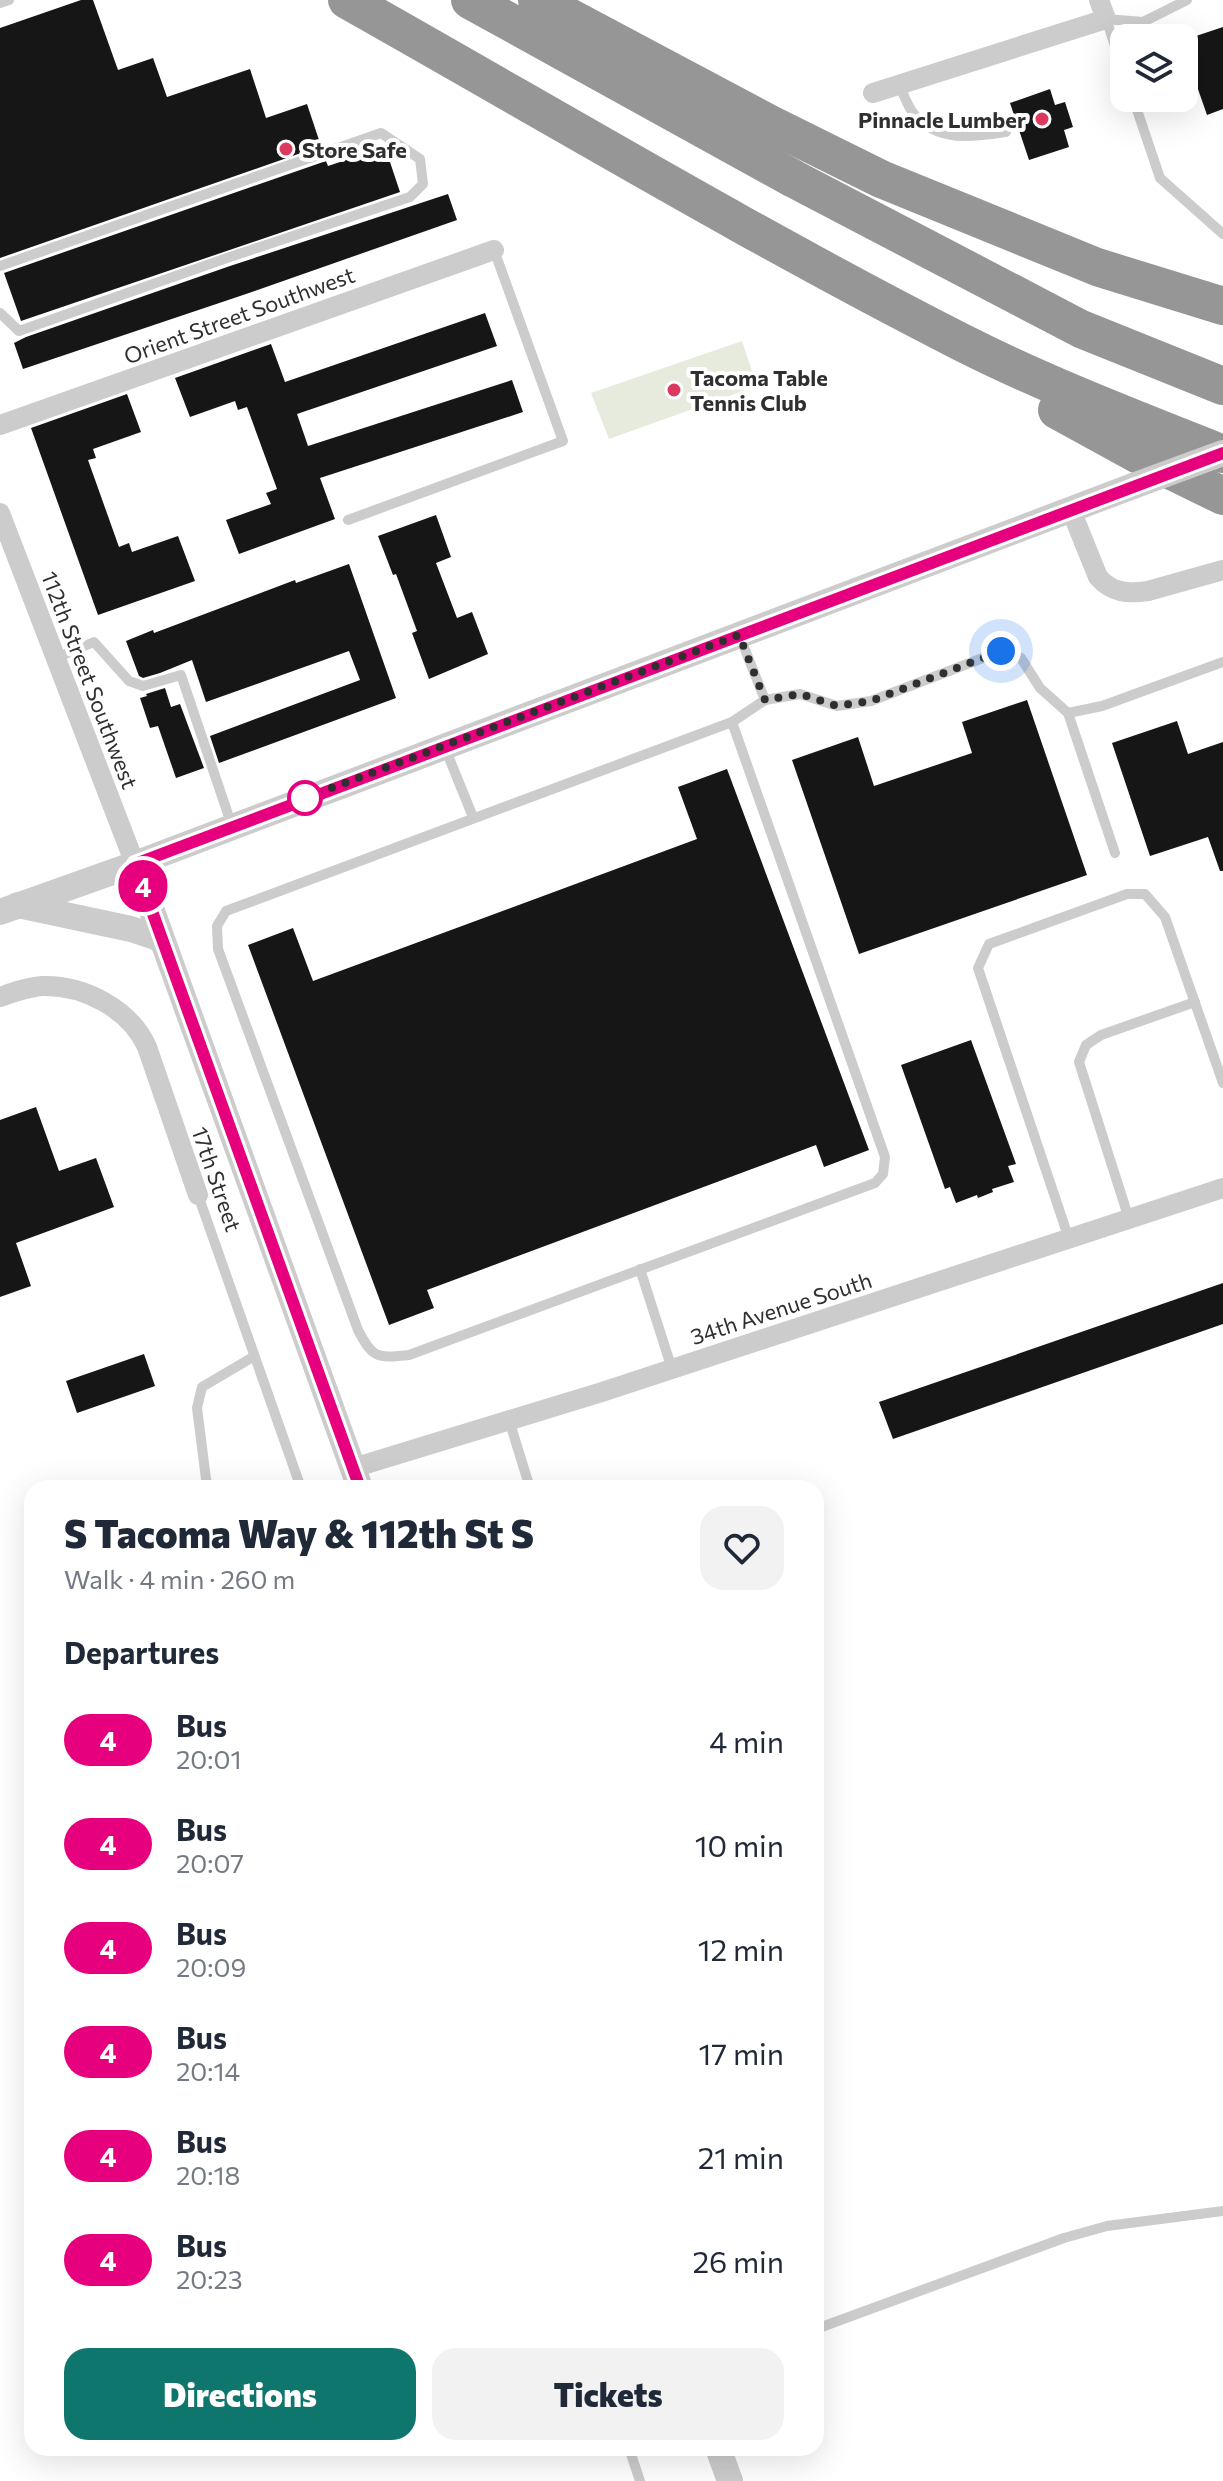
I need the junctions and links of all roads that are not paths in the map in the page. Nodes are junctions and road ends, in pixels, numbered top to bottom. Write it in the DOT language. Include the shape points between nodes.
graph roads {
  1 [pos="9,0"];
  2 [pos="347,0"];
  3 [pos="470,0"];
  4 [pos="537,0"];
  5 [pos="1187,0"];
  6 [pos="0,3"];
  7 [pos="1102,10"];
  8 [pos="1110,33"];
  9 [pos="899,85"];
  10 [pos="873,93"];
  11 [pos="1138,112"];
  12 [pos="1006,132"];
  13 [pos="1223,234"];
  14 [pos="494,250"];
  15 [pos="0,266"];
  16 [pos="1223,306"];
  17 [pos="0,313"];
  18 [pos="964,343"];
  19 [pos="1223,386"];
  20 [pos="0,425"];
  21 [pos="1223,453"];
  22 [pos="1223,496"];
  23 [pos="1071,510"];
  24 [pos="0,513"];
  25 [pos="348,520"];
  26 [pos="1223,570"];
  27 [pos="739,635"];
  28 [pos="56,658"];
  29 [pos="1223,662"];
  30 [pos="765,700"];
  31 [pos="1068,713"];
  32 [pos="732,722"];
  33 [pos="445,746"];
  34 [pos="473,817"];
  35 [pos="232,826"];
  36 [pos="1115,853"];
  37 [pos="135,864"];
  38 [pos="9,908"];
  39 [pos="161,939"];
  40 [pos="0,997"];
  41 [pos="1195,1002"];
  42 [pos="1223,1083"];
  43 [pos="1223,1188"];
  44 [pos="198,1195"];
  45 [pos="1129,1219"];
  46 [pos="1069,1239"];
  47 [pos="640,1269"];
  48 [pos="253,1357"];
  49 [pos="672,1369"];
  50 [pos="509,1420"];
  51 [pos="356,1478"];
  52 [pos="206,1480"];
  53 [pos="298,1480"];
  54 [pos="528,1480"];
  55 [pos="1223,2211"];
  56 [pos="824,2326"];
  57 [pos="632,2456"];
  58 [pos="721,2456"];
  59 [pos="640,2481"];
  60 [pos="730,2481"];
  1 -- 6 [label="lane"];
  2 -- 18 [label="highway"];
  3 -- 19 [label="highway" via="1081,329"];
  4 -- 16 [label="highway" via="881,179 1097,267"];
  5 -- 7 [label="lane" via="1143,22"];
  7 -- 8 [label="lane"];
  7 -- 9 [label="street"];
  9 -- 10 [label="street"];
  9 -- 12 [label="lane" via="914,114 929,127 973,138"];
  11 -- 13 [label="lane" via="1160,178"];
  14 -- 20 [label="street, Orient Street Southwest"];
  14 -- 25 [label="lane" via="563,441"];
  15 -- 17 [label="lane" via="381,133 420,159 423,184 410,197 19,331"];
  18 -- 21 [label="highway"];
  18 -- 22 [label="highway" via="1048,406"];
  21 -- 23 [label="street, bridge"];
  23 -- 26 [label="street" via="1098,577 1117,591 1148,591"];
  23 -- 27 [label="street"];
  24 -- 28 [label="street, 112th Street Southwest"];
  27 -- 30 [label="lane"];
  27 -- 33 [label="street"];
  28 -- 35 [label="lane" via="94,642 129,681 143,686 181,675"];
  28 -- 37 [label="street, 112th Street Southwest"];
  29 -- 31 [label="lane"];
  30 -- 31 [label="lane" via="800,694 837,706 871,701 1001,651 1021,658 1040,688"];
  30 -- 32 [label="lane"];
  31 -- 36 [label="lane"];
  32 -- 34 [label="lane"];
  32 -- 47 [label="lane" via="885,1157 883,1174 875,1183"];
  33 -- 34 [label="lane"];
  33 -- 35 [label="street"];
  34 -- 47 [label="lane" via="226,911 217,926 218,949 326,1242 363,1340 368,1350 384,1358 409,1355"];
  35 -- 37 [label="street"];
  37 -- 38 [label="street"];
  37 -- 39 [label="street"];
  38 -- 39 [label="street"];
  39 -- 51 [label="street"];
  40 -- 44 [label="street, 17th Street" via="28,988 57,987 128,1017 147,1047"];
  41 -- 42 [label="lane"];
  41 -- 45 [label="lane" via="1101,1035 1086,1045 1079,1062"];
  41 -- 46 [label="lane" via="1165,917 1145,894 1127,894 989,944 978,968"];
  43 -- 45 [label="street, 34th Avenue South"];
  44 -- 48 [label="lane, 17th Street"];
  45 -- 46 [label="street, 34th Avenue South"];
  46 -- 49 [label="street, 34th Avenue South"];
  47 -- 49 [label="lane"];
  48 -- 52 [label="lane" via="202,1387 197,1408"];
  48 -- 53 [label="lane, 17th Street"];
  49 -- 50 [label="street, 34th Avenue South"];
  50 -- 51 [label="street, 34th Avenue South"];
  50 -- 54 [label="lane"];
  55 -- 56 [label="lane" via="1107,2226 1064,2238"];
  57 -- 59 [label="lane"];
  58 -- 60 [label="street"];
}
